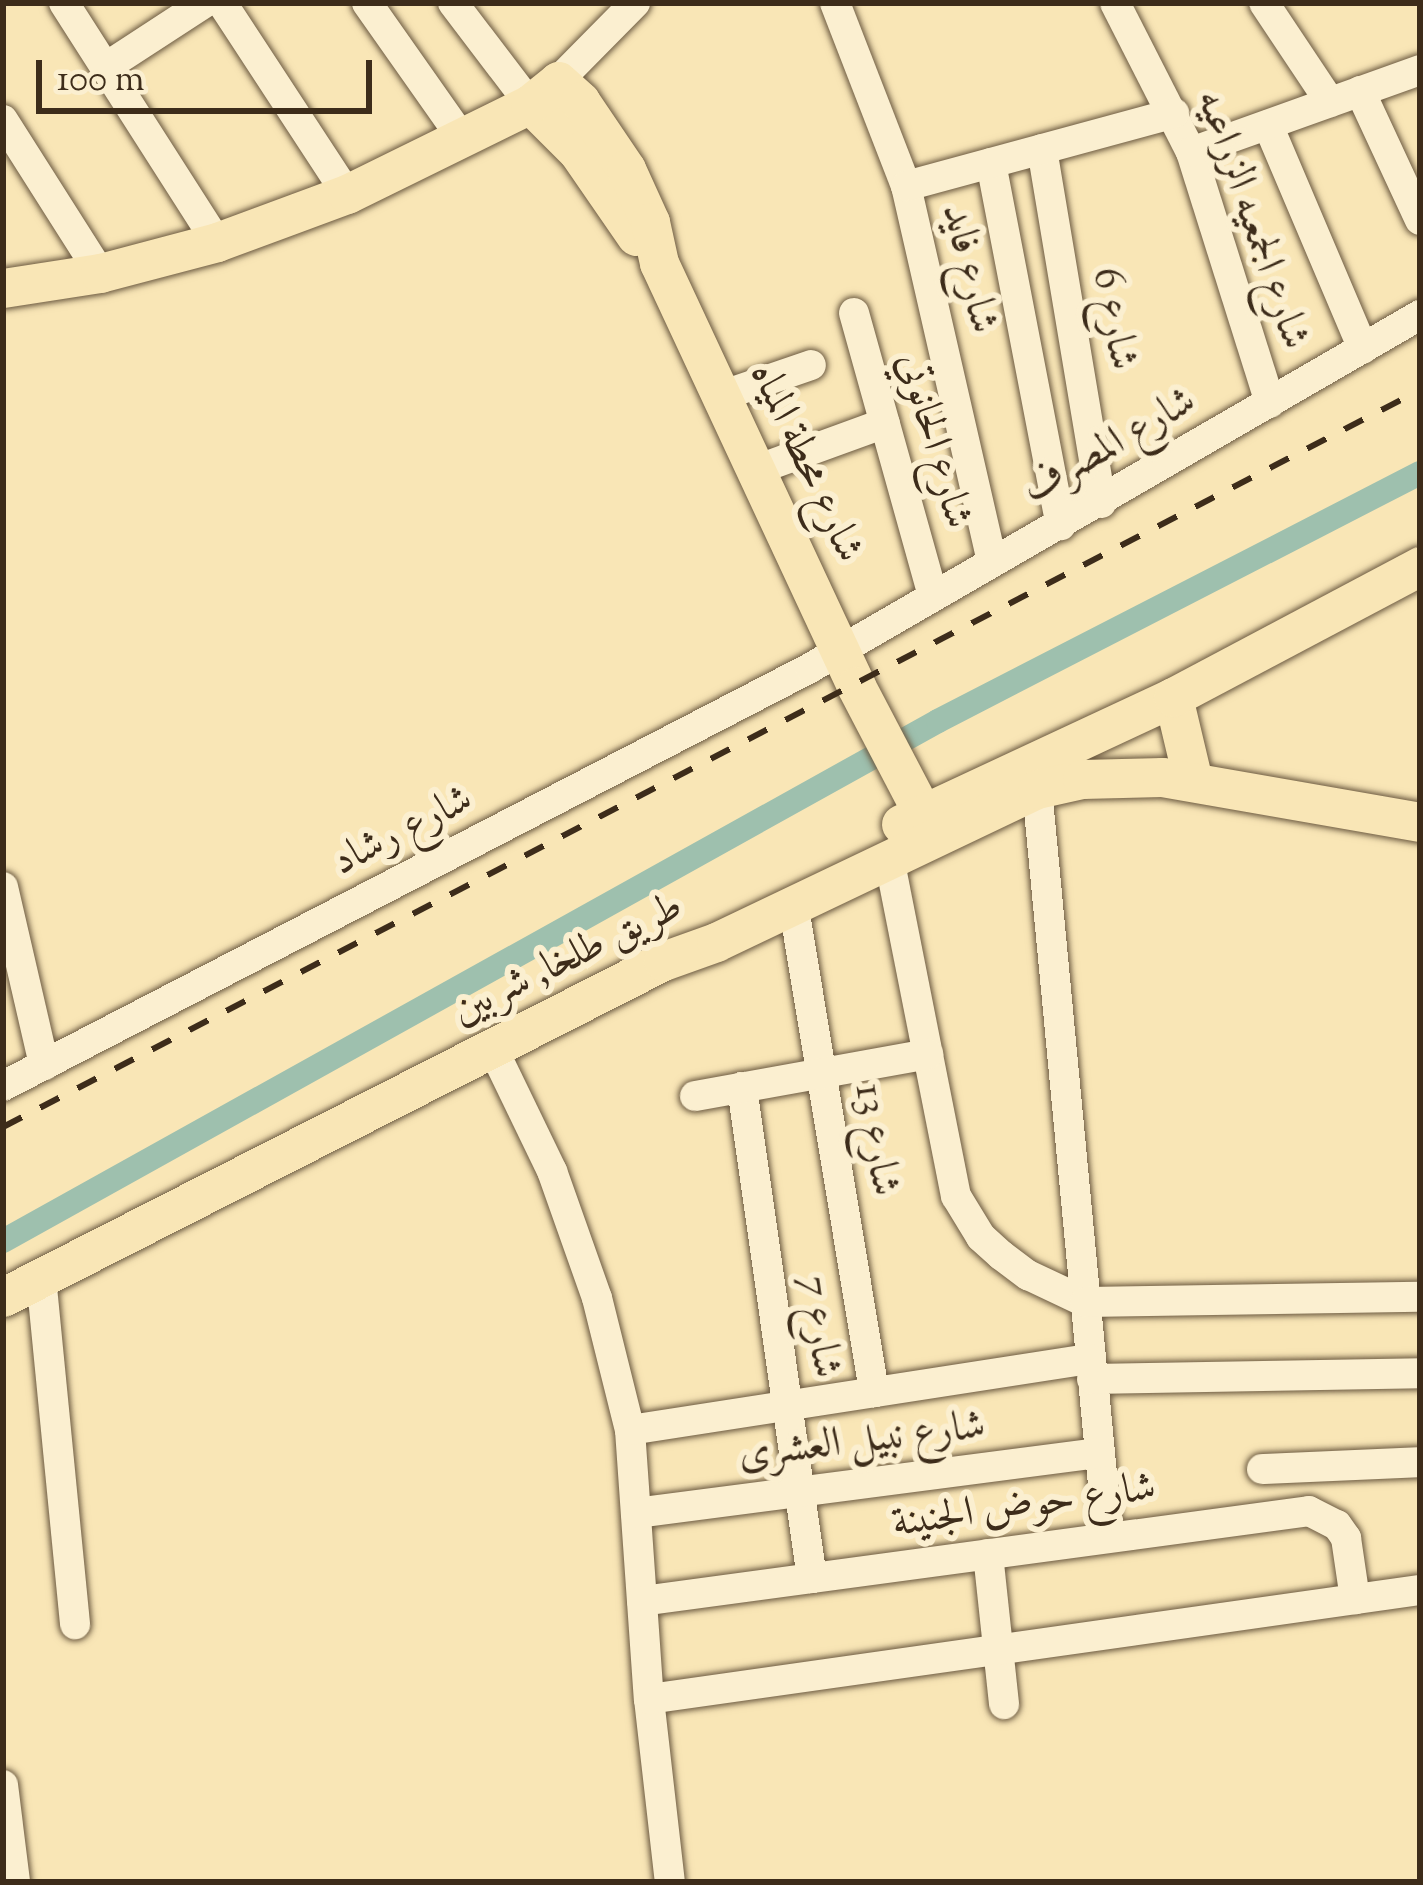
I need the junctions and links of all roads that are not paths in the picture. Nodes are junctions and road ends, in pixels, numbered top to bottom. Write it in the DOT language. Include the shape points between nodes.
graph roads {
  1 [pos="64,3"];
  2 [pos="204,3"];
  3 [pos="222,3"];
  4 [pos="367,3"];
  5 [pos="453,3"];
  6 [pos="634,3"];
  7 [pos="835,3"];
  8 [pos="1115,3"];
  9 [pos="1264,3"];
  10 [pos="602,17"];
  11 [pos="106,67"];
  12 [pos="1420,70"];
  13 [pos="1360,92"];
  14 [pos="544,93"];
  15 [pos="1330,102"];
  16 [pos="1174,113"];
  17 [pos="3,120"];
  18 [pos="1268,124"];
  19 [pos="462,138"];
  20 [pos="1042,149"];
  21 [pos="1191,152"];
  22 [pos="991,163"];
  23 [pos="906,186"];
  24 [pos="347,194"];
  25 [pos="1420,220"];
  26 [pos="217,242"];
  27 [pos="100,273"];
  28 [pos="3,288"];
  29 [pos="854,313"];
  30 [pos="1420,315"];
  31 [pos="1363,349"];
  32 [pos="811,365"];
  33 [pos="721,396"];
  34 [pos="1270,404"];
  35 [pos="885,423"];
  36 [pos="755,470"];
  37 [pos="1101,503"];
  38 [pos="1061,525"];
  39 [pos="992,561"];
  40 [pos="1420,566"];
  41 [pos="932,593"];
  42 [pos="840,650"];
  43 [pos="1173,697"];
  44 [pos="1193,781"];
  45 [pos="1036,789"];
  46 [pos="915,799"];
  47 [pos="1420,822"];
  48 [pos="889,858"];
  49 [pos="3,887"];
  50 [pos="793,902"];
  51 [pos="663,961"];
  52 [pos="493,1049"];
  53 [pos="928,1054"];
  54 [pos="44,1064"];
  55 [pos="822,1074"];
  56 [pos="3,1086"];
  57 [pos="742,1087"];
  58 [pos="695,1096"];
  59 [pos="41,1277"];
  60 [pos="3,1297"];
  61 [pos="1420,1297"];
  62 [pos="1085,1302"];
  63 [pos="1091,1369"];
  64 [pos="1420,1372"];
  65 [pos="874,1392"];
  66 [pos="787,1406"];
  67 [pos="630,1430"];
  68 [pos="1099,1454"];
  69 [pos="1420,1462"];
  70 [pos="1262,1469"];
  71 [pos="799,1492"];
  72 [pos="636,1513"];
  73 [pos="1108,1538"];
  74 [pos="988,1554"];
  75 [pos="812,1578"];
  76 [pos="1420,1590"];
  77 [pos="1355,1600"];
  78 [pos="642,1601"];
  79 [pos="75,1624"];
  80 [pos="998,1650"];
  81 [pos="649,1699"];
  82 [pos="1004,1704"];
  83 [pos="4,1804"];
  84 [pos="16,1882"];
  85 [pos="670,1882"];
  1 -- 11 [label="street"];
  2 -- 11 [label="street"];
  3 -- 24 [label="street"];
  4 -- 19 [label="street"];
  5 -- 14 [label="street"];
  6 -- 10 [label="street"];
  7 -- 23 [label="street, شارع فايد"];
  8 -- 16 [label="street, شارع الجمعيه الزراعيه"];
  9 -- 15 [label="street"];
  10 -- 14 [label="street"];
  11 -- 26 [label="street"];
  12 -- 13 [label="street"];
  13 -- 15 [label="street"];
  13 -- 25 [label="street"];
  14 -- 19 [label="main road"];
  14 -- 33 [label="main road, شارع محطة المياه" via="580,101 626,169"];
  15 -- 18 [label="street"];
  16 -- 20 [label="street"];
  16 -- 21 [label="street, شارع الجمعيه الزراعيه"];
  17 -- 27 [label="street"];
  18 -- 21 [label="street"];
  18 -- 31 [label="street"];
  19 -- 24 [label="main road"];
  20 -- 22 [label="street"];
  20 -- 37 [label="street, شارع 6"];
  21 -- 34 [label="street, شارع الجمعيه الزراعيه"];
  22 -- 23 [label="street"];
  22 -- 38 [label="street"];
  23 -- 39 [label="street, شارع فايد"];
  24 -- 26 [label="main road"];
  26 -- 27 [label="main road"];
  27 -- 28 [label="main road"];
  29 -- 35 [label="street, شارع الحانوتي"];
  30 -- 31 [label="street, شارع المصرف"];
  31 -- 34 [label="street, شارع المصرف"];
  32 -- 33 [label="street"];
  33 -- 36 [label="main road, شارع محطة المياه"];
  34 -- 37 [label="street, شارع المصرف"];
  35 -- 36 [label="street"];
  35 -- 41 [label="street, شارع الحانوتي"];
  36 -- 42 [label="main road, شارع محطة المياه"];
  37 -- 38 [label="street, شارع المصرف"];
  38 -- 39 [label="street, شارع المصرف"];
  39 -- 41 [label="street, شارع المصرف"];
  40 -- 43 [label="main road"];
  41 -- 42 [label="street, شارع المصرف"];
  42 -- 46 [label="main road, شارع محطة المياه"];
  42 -- 54 [label="street, شارع رشاد"];
  43 -- 44 [label="main road"];
  43 -- 46 [label="main road"];
  44 -- 45 [label="main road, طريق طلخا, شربين" via="1125,776"];
  44 -- 47 [label="main road, طريق طلخا, شربين"];
  45 -- 48 [label="main road, طريق طلخا, شربين"];
  45 -- 62 [label="street"];
  46 -- 51 [label="main road"];
  48 -- 50 [label="main road, طريق طلخا, شربين"];
  48 -- 53 [label="street"];
  49 -- 54 [label="street"];
  50 -- 51 [label="main road, طريق طلخا, شربين"];
  50 -- 55 [label="street, شارع 13"];
  51 -- 52 [label="main road, طريق طلخا, شربين"];
  52 -- 59 [label="main road, طريق طلخا, شربين"];
  52 -- 67 [label="street" via="559,1192 597,1298"];
  53 -- 55 [label="street"];
  53 -- 62 [label="street" via="966,1216 1028,1275"];
  54 -- 56 [label="street, شارع رشاد"];
  55 -- 57 [label="street"];
  55 -- 65 [label="street, شارع 13"];
  57 -- 58 [label="street"];
  57 -- 66 [label="street, شارع 7"];
  59 -- 60 [label="main road, طريق طلخا, شربين"];
  59 -- 79 [label="street"];
  61 -- 62 [label="street"];
  62 -- 63 [label="street"];
  63 -- 64 [label="street"];
  63 -- 65 [label="street"];
  63 -- 68 [label="street"];
  65 -- 66 [label="street"];
  66 -- 67 [label="street"];
  66 -- 71 [label="street, شارع 7"];
  67 -- 72 [label="street"];
  68 -- 71 [label="street, شارع نبيل العشرى"];
  68 -- 73 [label="street"];
  69 -- 70 [label="street"];
  71 -- 72 [label="street, شارع نبيل العشرى"];
  71 -- 75 [label="street, شارع 7"];
  72 -- 78 [label="street"];
  73 -- 74 [label="street, شارع حوض الجنينة"];
  73 -- 77 [label="street, شارع حوض الجنينة" via="1310,1511 1346,1538"];
  74 -- 75 [label="street, شارع حوض الجنينة"];
  74 -- 80 [label="street"];
  75 -- 78 [label="street, شارع حوض الجنينة"];
  76 -- 77 [label="street"];
  77 -- 80 [label="street"];
  78 -- 81 [label="street"];
  80 -- 81 [label="street"];
  80 -- 82 [label="street"];
  81 -- 85 [label="street"];
  83 -- 84 [label="street"];
}
